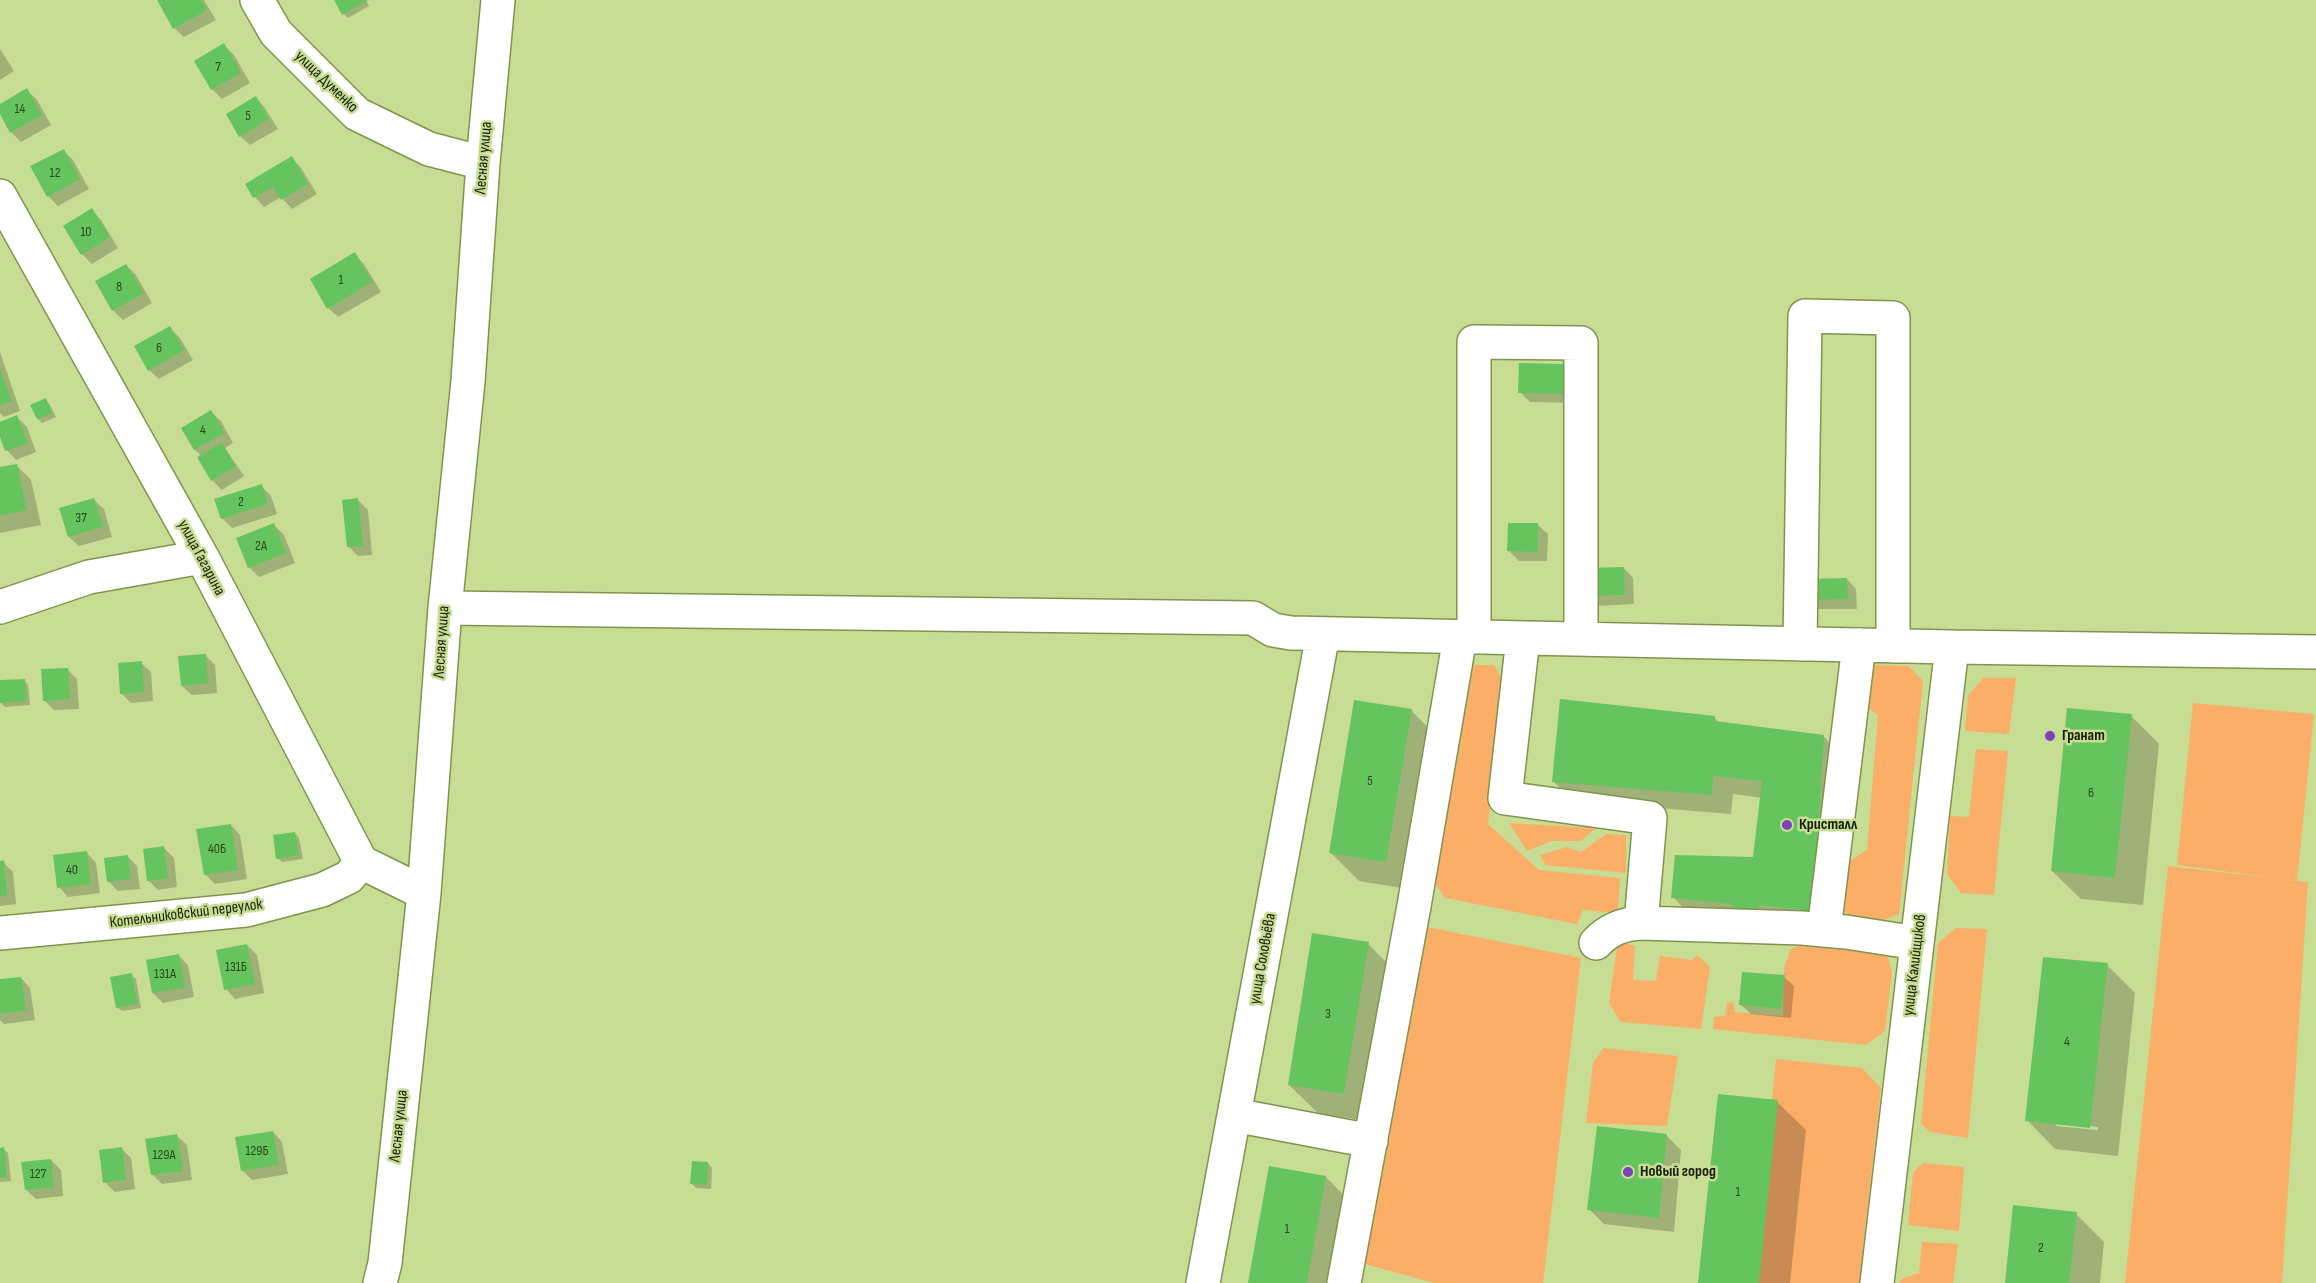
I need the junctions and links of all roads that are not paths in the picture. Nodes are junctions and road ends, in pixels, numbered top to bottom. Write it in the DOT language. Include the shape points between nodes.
graph roads {
  1 [pos="257,0"];
  2 [pos="498,0"];
  3 [pos="483,163"];
  4 [pos="0,196"];
  5 [pos="202,557"];
  6 [pos="0,607"];
  7 [pos="445,608"];
  8 [pos="1323,634"];
  9 [pos="1467,637"];
  10 [pos="1523,638"];
  11 [pos="1581,639"];
  12 [pos="1800,644"];
  13 [pos="1859,645"];
  14 [pos="1893,646"];
  15 [pos="1952,647"];
  16 [pos="2316,652"];
  17 [pos="361,862"];
  18 [pos="424,893"];
  19 [pos="1641,923"];
  20 [pos="1824,930"];
  21 [pos="0,933"];
  22 [pos="1596,943"];
  23 [pos="1917,943"];
  24 [pos="1234,1115"];
  25 [pos="1371,1141"];
  26 [pos="380,1283"];
  27 [pos="1203,1283"];
  28 [pos="1344,1283"];
  29 [pos="1877,1283"];
  1 -- 3 [label="street, улица Думенко" via="276,33 357,114 429,149"];
  2 -- 3 [label="street, Лесная улица"];
  3 -- 7 [label="street, Лесная улица" via="468,381"];
  4 -- 5 [label="street, улица Гагарина"];
  5 -- 6 [label="street" via="88,577"];
  5 -- 17 [label="street, улица Гагарина"];
  7 -- 8 [label="street" via="1253,618 1273,630"];
  7 -- 18 [label="street, Лесная улица"];
  8 -- 9 [label="street"];
  8 -- 24 [label="street, улица Соловьёва"];
  9 -- 10 [label="street"];
  9 -- 11 [label="street" via="1474,342 1581,343"];
  9 -- 25 [label="street"];
  10 -- 11 [label="street"];
  10 -- 19 [label="street" via="1505,798 1650,818"];
  11 -- 12 [label="street"];
  12 -- 13 [label="street"];
  12 -- 14 [label="street" via="1804,316 1882,317 1893,318"];
  13 -- 14 [label="street"];
  13 -- 20 [label="street"];
  14 -- 15 [label="street"];
  15 -- 16 [label="street"];
  15 -- 23 [label="street, улица Калийщиков"];
  17 -- 18 [label="street"];
  17 -- 21 [label="street, Котельниковский переулок" via="349,877 322,890 246,910"];
  18 -- 26 [label="street, Лесная улица"];
  19 -- 20 [label="street"];
  19 -- 22 [label="street" via="1616,928"];
  20 -- 23 [label="street"];
  23 -- 29 [label="street, улица Калийщиков"];
  24 -- 25 [label="street"];
  24 -- 27 [label="street, улица Соловьёва"];
  25 -- 28 [label="street"];
}
